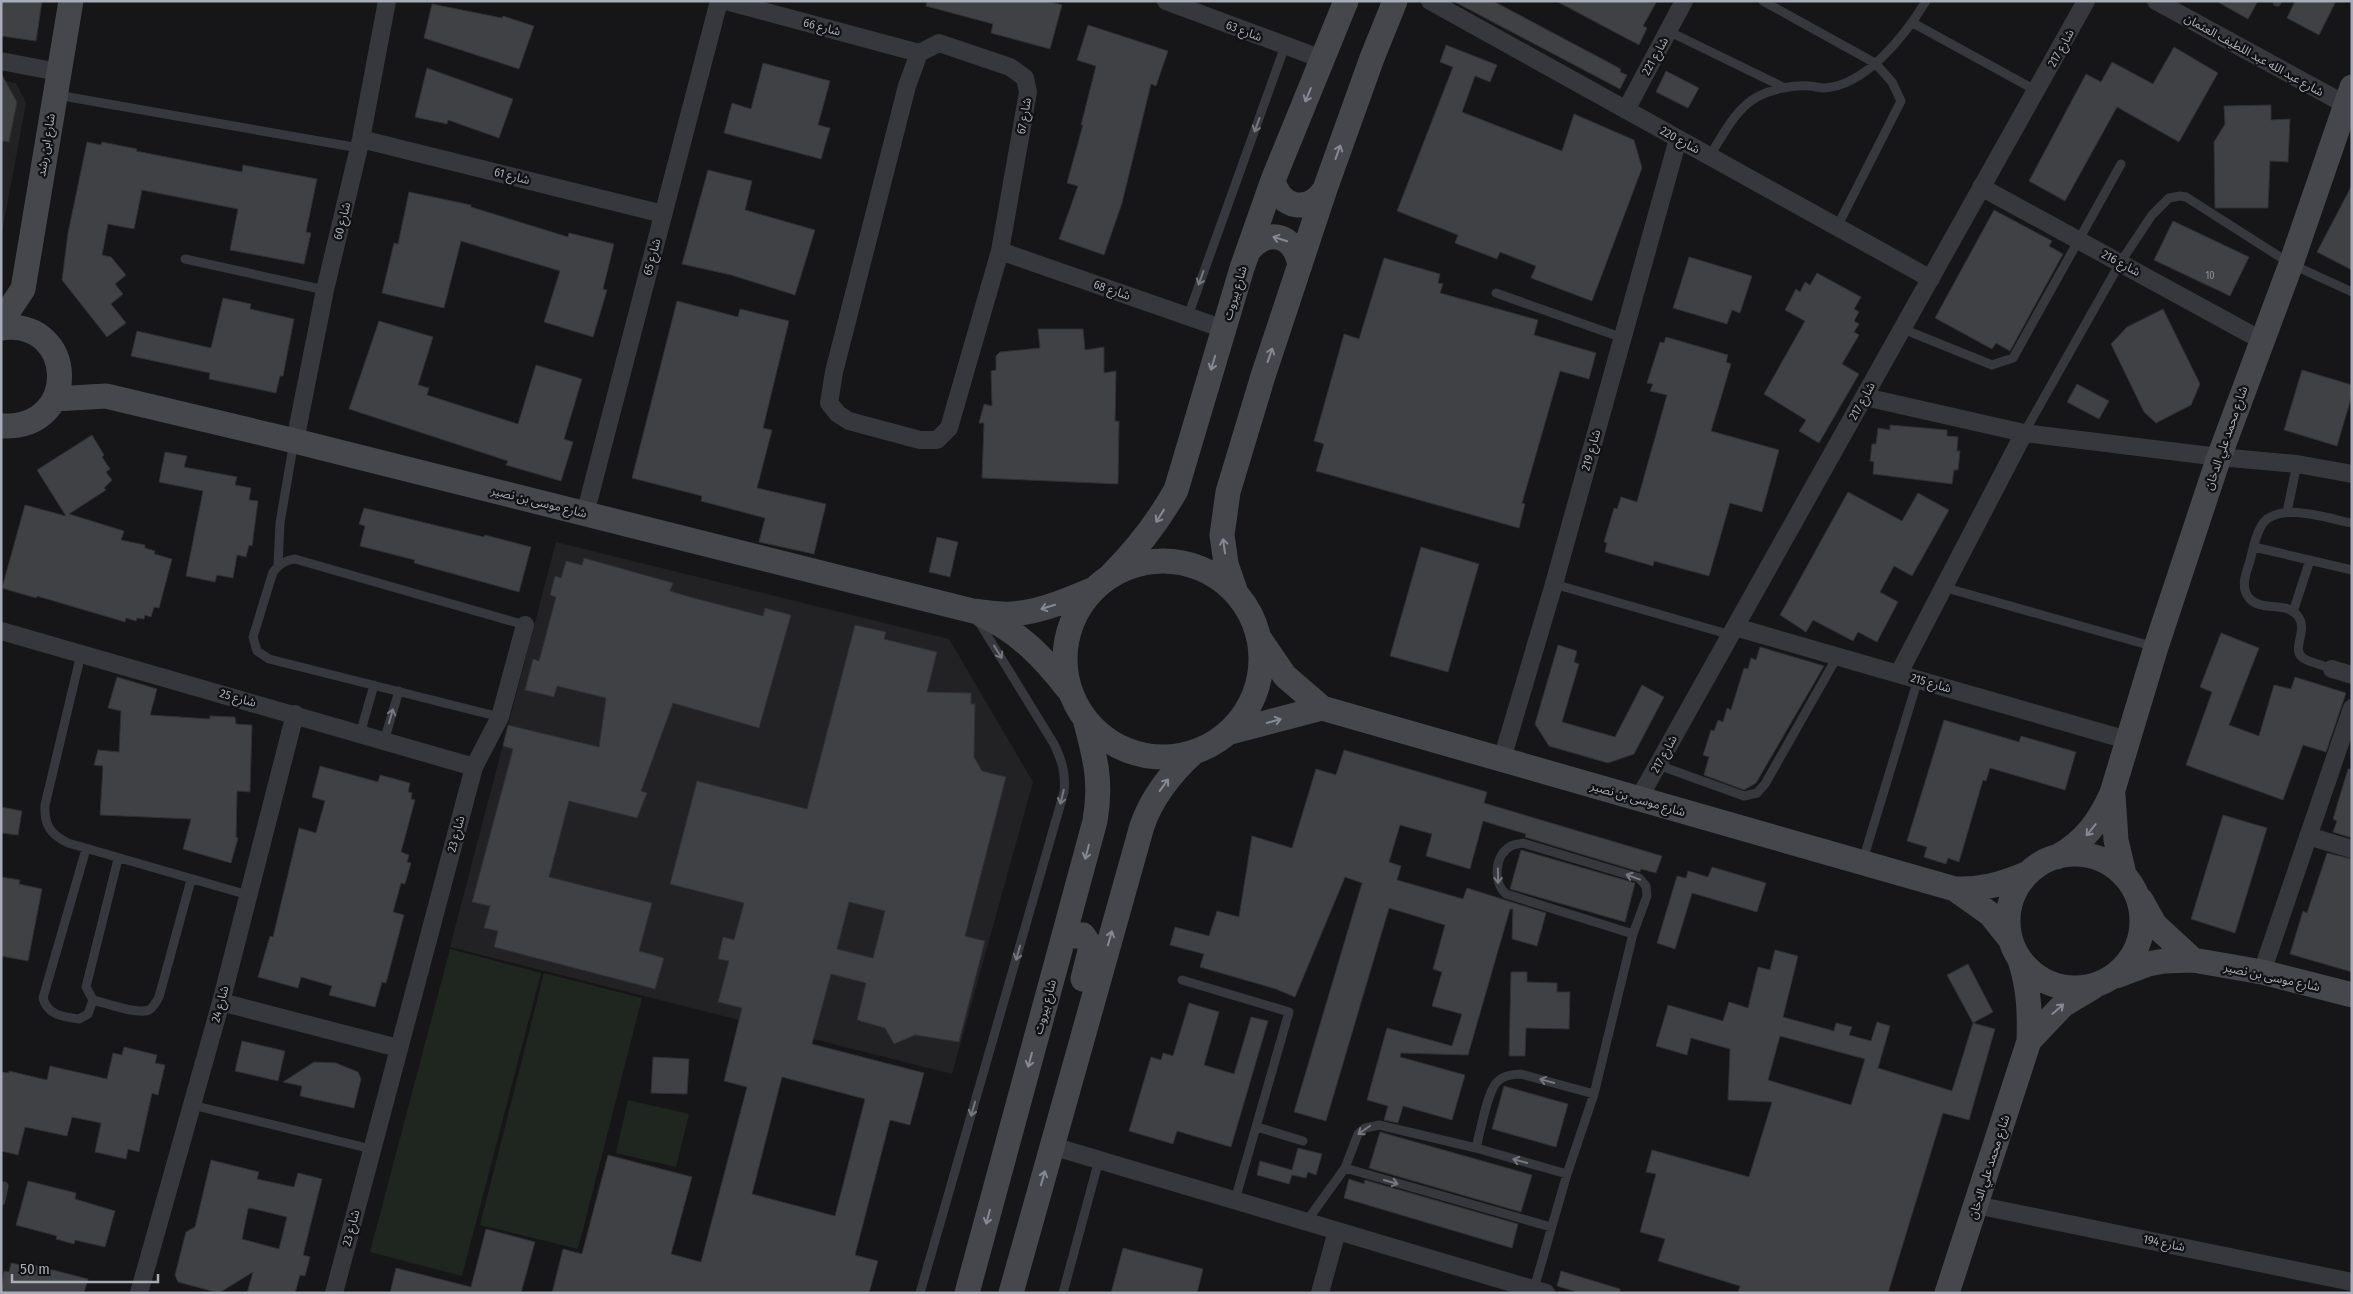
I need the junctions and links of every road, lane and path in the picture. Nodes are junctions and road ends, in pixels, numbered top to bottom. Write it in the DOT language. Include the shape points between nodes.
graph roads {
  1 [pos="71,1"];
  2 [pos="387,1"];
  3 [pos="719,1"];
  4 [pos="726,1"];
  5 [pos="1166,1"];
  6 [pos="1346,1"];
  7 [pos="1395,1"];
  8 [pos="1430,1"];
  9 [pos="1684,1"];
  10 [pos="1763,1"];
  11 [pos="1926,1"];
  12 [pos="2086,1"];
  13 [pos="2156,1"];
  14 [pos="1193,6"];
  15 [pos="1913,23"];
  16 [pos="1668,31"];
  17 [pos="1285,46"];
  18 [pos="919,53"];
  19 [pos="1322,59"];
  20 [pos="1,61"];
  21 [pos="1875,63"];
  22 [pos="56,83"];
  23 [pos="1785,88"];
  24 [pos="2037,91"];
  25 [pos="2349,100"];
  26 [pos="1626,110"];
  27 [pos="1678,139"];
  28 [pos="360,144"];
  29 [pos="1710,156"];
  30 [pos="2121,164"];
  31 [pos="1273,180"];
  32 [pos="1981,187"];
  33 [pos="1325,189"];
  34 [pos="663,214"];
  35 [pos="1837,227"];
  36 [pos="2079,241"];
  37 [pos="1250,249"];
  38 [pos="1000,252"];
  39 [pos="185,259"];
  40 [pos="2120,263"];
  41 [pos="2291,264"];
  42 [pos="1300,265"];
  43 [pos="1931,280"];
  44 [pos="23,289"];
  45 [pos="325,290"];
  46 [pos="2352,292"];
  47 [pos="1496,293"];
  48 [pos="1188,316"];
  49 [pos="1,322"];
  50 [pos="1,328"];
  51 [pos="1224,329"];
  52 [pos="1903,329"];
  53 [pos="38,335"];
  54 [pos="1623,338"];
  55 [pos="2261,340"];
  56 [pos="59,363"];
  57 [pos="106,396"];
  58 [pos="1864,397"];
  59 [pos="56,399"];
  60 [pos="1,426"];
  61 [pos="2024,434"];
  62 [pos="295,441"];
  63 [pos="2219,457"];
  64 [pos="2297,464"];
  65 [pos="2352,474"];
  66 [pos="2288,512"];
  67 [pos="585,514"];
  68 [pos="2352,524"];
  69 [pos="2254,546"];
  70 [pos="2310,560"];
  71 [pos="278,565"];
  72 [pos="2352,570"];
  73 [pos="1102,582"];
  74 [pos="1554,584"];
  75 [pos="1943,587"];
  76 [pos="1236,593"];
  77 [pos="973,611"];
  78 [pos="2293,612"];
  79 [pos="525,625"];
  80 [pos="1,631"];
  81 [pos="1733,631"];
  82 [pos="1259,638"];
  83 [pos="2156,647"];
  84 [pos="81,654"];
  85 [pos="1837,656"];
  86 [pos="2332,669"];
  87 [pos="1899,673"];
  88 [pos="2352,675"];
  89 [pos="1918,679"];
  90 [pos="374,684"];
  91 [pos="1069,690"];
  92 [pos="398,691"];
  93 [pos="1322,708"];
  94 [pos="2352,708"];
  95 [pos="295,714"];
  96 [pos="500,717"];
  97 [pos="1085,719"];
  98 [pos="1227,732"];
  99 [pos="360,734"];
  100 [pos="2127,740"];
  101 [pos="384,741"];
  102 [pos="1194,752"];
  103 [pos="1502,759"];
  104 [pos="1658,765"];
  105 [pos="474,767"];
  106 [pos="2112,793"];
  107 [pos="1638,800"];
  108 [pos="2308,836"];
  109 [pos="86,848"];
  110 [pos="2352,849"];
  111 [pos="2057,857"];
  112 [pos="118,859"];
  113 [pos="1863,863"];
  114 [pos="2026,874"];
  115 [pos="191,880"];
  116 [pos="2130,882"];
  117 [pos="1954,888"];
  118 [pos="248,895"];
  119 [pos="1633,934"];
  120 [pos="1064,937"];
  121 [pos="2015,950"];
  122 [pos="2192,960"];
  123 [pos="2262,972"];
  124 [pos="1182,980"];
  125 [pos="2103,982"];
  126 [pos="2352,995"];
  127 [pos="93,1000"];
  128 [pos="221,1002"];
  129 [pos="2029,1041"];
  130 [pos="398,1048"];
  131 [pos="1594,1094"];
  132 [pos="192,1105"];
  133 [pos="1061,1114"];
  134 [pos="1257,1127"];
  135 [pos="1303,1141"];
  136 [pos="1052,1146"];
  137 [pos="1476,1148"];
  138 [pos="371,1149"];
  139 [pos="1099,1160"];
  140 [pos="1345,1168"];
  141 [pos="1567,1174"];
  142 [pos="4,1186"];
  143 [pos="1234,1200"];
  144 [pos="1,1201"];
  145 [pos="1976,1205"];
  146 [pos="1306,1222"];
  147 [pos="1551,1227"];
  148 [pos="1337,1231"];
  149 [pos="2352,1282"];
  150 [pos="1538,1292"];
  151 [pos="140,1293"];
  152 [pos="334,1293"];
  153 [pos="920,1293"];
  154 [pos="967,1293"];
  155 [pos="1011,1293"];
  156 [pos="1064,1293"];
  157 [pos="1320,1293"];
  158 [pos="1947,1293"];
  1 -- 22 [label="street, شارع ابن رشد"];
  2 -- 28 [label="street, شارع 60"];
  3 -- 34 [label="street, شارع 65"];
  4 -- 18 [label="street, شارع 66"];
  5 -- 14 [label="street, شارع 63"];
  6 -- 19 [label="street, شارع بيروت"];
  33 -- 7 [label="street, one-way"];
  8 -- 26 [label="street, شارع 220"];
  9 -- 16 [label="street, شارع 221"];
  10 -- 21 [label="lane"];
  11 -- 15 [label="lane"];
  12 -- 24 [label="street, شارع 217"];
  13 -- 25 [label="street, شارع عبد الله عبد اللطيف العثمان"];
  14 -- 17 [label="street, شارع 63"];
  15 -- 21 [label="lane"];
  15 -- 24 [label="lane"];
  16 -- 23 [label="lane"];
  16 -- 26 [label="street, شارع 221"];
  17 -- 19 [label="street, شارع 63"];
  17 -- 48 [label="lane, one-way"];
  18 -- 38 [label="street, شارع 67" via="939,43 1010,67 1025,78 1028,92"];
  18 -- 38 [label="street, شارع 67" via="907,86 834,372 829,403 838,414 850,421 920,440 937,440 949,428"];
  19 -- 31 [label="street, شارع بيروت, one-way"];
  20 -- 22 [label="street"];
  21 -- 23 [label="lane" via="1843,83 1825,88"];
  21 -- 35 [label="lane" via="1892,82 1901,101"];
  22 -- 28 [label="lane"];
  22 -- 44 [label="street, شارع ابن رشد"];
  23 -- 29 [label="lane" via="1756,98 1736,116"];
  24 -- 32 [label="street, شارع 217"];
  25 -- 41 [label="street, شارع محمد علي الدخان"];
  26 -- 27 [label="street, شارع 220"];
  27 -- 29 [label="street, شارع 220"];
  27 -- 54 [label="street, شارع 219"];
  28 -- 34 [label="street, شارع 61"];
  28 -- 45 [label="street, شارع 60"];
  29 -- 35 [label="street, شارع 220"];
  30 -- 36 [label="lane"];
  31 -- 33 [label="street" via="1280,197 1295,205 1313,202"];
  31 -- 37 [label="street, شارع بيروت"];
  32 -- 36 [label="street, شارع 216"];
  32 -- 43 [label="street, شارع 217"];
  33 -- 42 [label="street"];
  34 -- 67 [label="street, شارع 65"];
  35 -- 43 [label="street, شارع 220"];
  36 -- 40 [label="street, شارع 216"];
  36 -- 52 [label="lane" via="2013,358 1992,365"];
  42 -- 37 [label="street, one-way" via="1298,253 1281,238 1269,236 1258,240"];
  37 -- 51 [label="street, شارع بيروت"];
  38 -- 48 [label="street, شارع 68"];
  39 -- 45 [label="lane"];
  40 -- 41 [label="lane" via="2156,209 2170,198 2180,196"];
  40 -- 55 [label="street, شارع 216"];
  40 -- 61 [label="lane"];
  41 -- 46 [label="lane"];
  41 -- 55 [label="street, شارع محمد علي الدخان"];
  76 -- 42 [label="street, one-way" via="1226,564 1222,535 1227,498"];
  43 -- 52 [label="street, شارع 217"];
  44 -- 49 [label="street, شارع ابن رشد"];
  44 -- 53 [label="street, شارع ابن رشد"];
  45 -- 62 [label="street, شارع 60"];
  47 -- 54 [label="lane"];
  48 -- 51 [label="street, شارع 68"];
  50 -- 53 [label="street" via="12,326"];
  51 -- 73 [label="street, شارع بيروت, one-way" via="1176,490 1157,522 1131,555"];
  52 -- 58 [label="street, شارع 217"];
  53 -- 56 [label="street" via="51,347"];
  54 -- 74 [label="street, شارع 219"];
  55 -- 63 [label="street, شارع محمد علي الدخان"];
  56 -- 57 [label="street, شارع موسى بن نصير"];
  56 -- 59 [label="street"];
  57 -- 59 [label="street, شارع موسى بن نصير"];
  57 -- 62 [label="street, شارع موسى بن نصير"];
  58 -- 61 [label="street"];
  58 -- 81 [label="street, شارع 217"];
  59 -- 60 [label="street" via="32,422"];
  61 -- 63 [label="street"];
  61 -- 75 [label="street"];
  62 -- 67 [label="street, شارع موسى بن نصير"];
  62 -- 71 [label="lane" via="280,523"];
  63 -- 64 [label="street"];
  63 -- 83 [label="street, شارع محمد علي الدخان"];
  64 -- 65 [label="street"];
  64 -- 66 [label="lane"];
  66 -- 68 [label="lane"];
  66 -- 69 [label="lane" via="2271,516 2264,522"];
  67 -- 77 [label="street, شارع موسى بن نصير"];
  69 -- 70 [label="lane"];
  69 -- 78 [label="lane" via="2245,578 2245,593 2255,603"];
  70 -- 72 [label="lane"];
  70 -- 78 [label="lane"];
  71 -- 79 [label="lane" via="296,559"];
  71 -- 90 [label="lane" via="253,637 257,651 269,659"];
  73 -- 76 [label="street, شارع موسى بن نصير" via="1129,566 1148,561 1177,562 1205,570"];
  73 -- 77 [label="street, شارع موسى بن نصير, one-way" via="1052,606 1024,613"];
  73 -- 91 [label="street, شارع بيروت" via="1080,606 1070,625 1064,668"];
  74 -- 81 [label="lane"];
  74 -- 103 [label="street, شارع 219"];
  75 -- 83 [label="lane"];
  75 -- 87 [label="street"];
  76 -- 82 [label="street" via="1250,614"];
  77 -- 91 [label="street, شارع موسى بن نصير" via="1008,628 1038,652"];
  77 -- 153 [label="lane, one-way" via="1054,744 1063,764 1065,780"];
  78 -- 86 [label="lane" via="2302,626 2299,653 2303,658"];
  79 -- 96 [label="street, شارع 23"];
  80 -- 84 [label="street, شارع 25"];
  81 -- 85 [label="street, شارع 215"];
  81 -- 104 [label="street, شارع 217"];
  82 -- 93 [label="street, شارع موسى بن نصير" via="1285,676"];
  82 -- 98 [label="street" via="1260,672 1256,689 1240,720"];
  83 -- 100 [label="street, شارع محمد علي الدخان"];
  84 -- 95 [label="street, شارع 25"];
  84 -- 109 [label="lane" via="44,818 54,836"];
  85 -- 87 [label="street, شارع 215"];
  85 -- 104 [label="lane" via="1757,793 1744,796"];
  86 -- 88 [label="street"];
  87 -- 89 [label="street, شارع 215"];
  89 -- 100 [label="street, شارع 215"];
  89 -- 113 [label="lane"];
  90 -- 92 [label="lane"];
  90 -- 99 [label="lane"];
  91 -- 97 [label="street"];
  92 -- 96 [label="lane"];
  101 -- 92 [label="lane, one-way"];
  98 -- 93 [label="street, شارع موسى بن نصير, one-way"];
  93 -- 103 [label="street, شارع موسى بن نصير"];
  94 -- 108 [label="street"];
  95 -- 99 [label="street, شارع 25"];
  95 -- 118 [label="street, شارع 24"];
  96 -- 105 [label="street, شارع 23"];
  97 -- 102 [label="street" via="1110,742 1134,753 1160,757"];
  97 -- 120 [label="street, شارع بيروت, one-way" via="1100,792"];
  98 -- 102 [label="street"];
  99 -- 101 [label="street, شارع 25"];
  100 -- 106 [label="street, شارع محمد علي الدخان"];
  101 -- 105 [label="street, شارع 25"];
  133 -- 102 [label="street, one-way" via="1145,816 1166,782"];
  103 -- 107 [label="street, شارع موسى بن نصير"];
  104 -- 107 [label="street, شارع 217"];
  105 -- 130 [label="street, شارع 23"];
  106 -- 111 [label="street, شارع محمد علي الدخان, one-way" via="2091,830 2074,847"];
  106 -- 116 [label="street, شارع محمد علي الدخان" via="2116,840"];
  107 -- 113 [label="street, شارع موسى بن نصير"];
  108 -- 110 [label="street"];
  108 -- 123 [label="street"];
  109 -- 112 [label="lane"];
  109 -- 127 [label="lane" via="43,998 48,1010 54,1014 79,1019 88,1014"];
  111 -- 114 [label="street"];
  111 -- 116 [label="street" via="2088,855 2108,862"];
  112 -- 115 [label="lane"];
  112 -- 127 [label="lane" via="86,987"];
  113 -- 117 [label="street, شارع موسى بن نصير"];
  114 -- 117 [label="street, شارع موسى بن نصير" via="1995,886"];
  114 -- 121 [label="street" via="2014,894 2008,916"];
  115 -- 118 [label="lane"];
  115 -- 127 [label="lane" via="155,1005 148,1010 137,1010"];
  116 -- 122 [label="street" via="2155,925"];
  116 -- 125 [label="street" via="2142,909 2142,929 2137,948 2127,964"];
  117 -- 121 [label="street, شارع موسى بن نصير" via="1990,914"];
  118 -- 128 [label="street, شارع 24"];
  119 -- 119 [label="lane, one-way" via="1646,896 1646,886 1640,878 1523,843 1504,853 1496,878 1499,888 1506,894"];
  119 -- 131 [label="lane"];
  120 -- 133 [label="street" via="1083,935 1091,947 1063,1058"];
  120 -- 154 [label="street, شارع بيروت, one-way"];
  121 -- 125 [label="street" via="2034,975 2053,985 2073,989"];
  121 -- 129 [label="street, شارع محمد علي الدخان" via="2028,992"];
  122 -- 123 [label="street, شارع موسى بن نصير"];
  122 -- 125 [label="street, شارع موسى بن نصير" via="2148,964"];
  123 -- 126 [label="street, شارع موسى بن نصير"];
  124 -- 134 [label="lane" via="1289,1012"];
  129 -- 125 [label="street, شارع محمد علي الدخان, one-way" via="2063,1005"];
  128 -- 130 [label="street"];
  128 -- 132 [label="street, شارع 24"];
  129 -- 145 [label="street, شارع محمد علي الدخان"];
  130 -- 138 [label="street, شارع 23"];
  131 -- 137 [label="lane, one-way" via="1511,1074 1493,1088"];
  131 -- 141 [label="lane"];
  132 -- 138 [label="lane"];
  132 -- 151 [label="street, شارع 24"];
  133 -- 136 [label="street"];
  134 -- 135 [label="lane"];
  134 -- 143 [label="lane"];
  136 -- 139 [label="street"];
  155 -- 136 [label="street, one-way"];
  137 -- 140 [label="lane, one-way" via="1372,1125 1358,1134"];
  141 -- 137 [label="lane, one-way"];
  138 -- 152 [label="street, شارع 23"];
  139 -- 143 [label="street"];
  139 -- 156 [label="lane"];
  140 -- 146 [label="lane"];
  140 -- 147 [label="lane, one-way"];
  141 -- 147 [label="lane"];
  142 -- 144 [label="lane"];
  143 -- 146 [label="street"];
  145 -- 149 [label="street, شارع 194"];
  145 -- 158 [label="street, شارع محمد علي الدخان"];
  146 -- 148 [label="street"];
  147 -- 150 [label="lane"];
  148 -- 150 [label="street"];
  148 -- 157 [label="street"];
}
